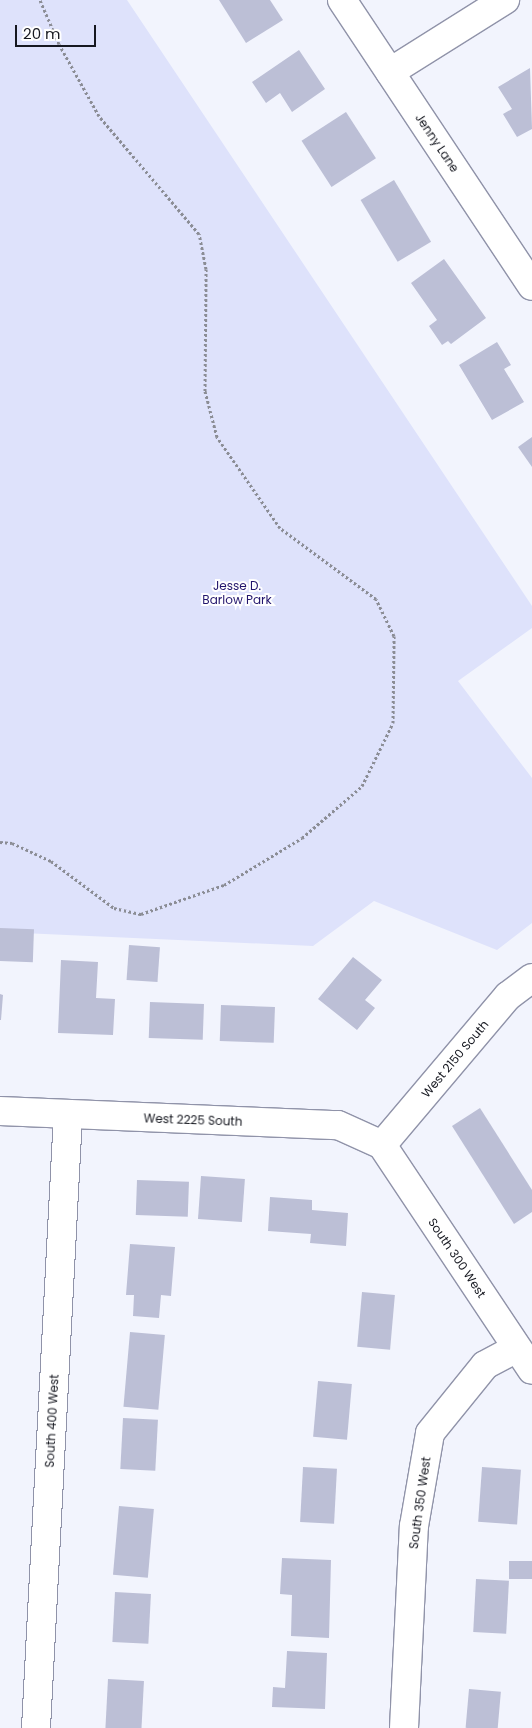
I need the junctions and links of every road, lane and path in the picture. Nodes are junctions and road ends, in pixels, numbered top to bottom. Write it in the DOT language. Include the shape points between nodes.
graph roads {
  1 [pos="40,0"];
  2 [pos="342,0"];
  3 [pos="505,0"];
  4 [pos="390,72"];
  5 [pos="532,286"];
  6 [pos="0,842"];
  7 [pos="532,978"];
  8 [pos="0,1111"];
  9 [pos="68,1115"];
  10 [pos="382,1145"];
  11 [pos="517,1348"];
  12 [pos="532,1370"];
  13 [pos="36,1728"];
  14 [pos="404,1728"];
  1 -- 6 [label="path" via="59,44 99,116 199,234 206,269 204,391 217,437 280,528 376,599 394,636 393,723 362,786 302,838 224,885 141,914 114,908 51,861 12,843"];
  2 -- 4 [label="street, Jenny Lane"];
  3 -- 4 [label="street"];
  4 -- 5 [label="street, Jenny Lane"];
  7 -- 10 [label="street, West 2150 South" via="508,996"];
  8 -- 9 [label="street, West 2225 South"];
  9 -- 10 [label="street, West 2225 South" via="338,1125"];
  9 -- 13 [label="street, South 400 West"];
  10 -- 11 [label="street, South 300 West"];
  11 -- 12 [label="street, South 300 West"];
  11 -- 14 [label="street, South 350 West" via="485,1364 430,1433 414,1526"];
}
